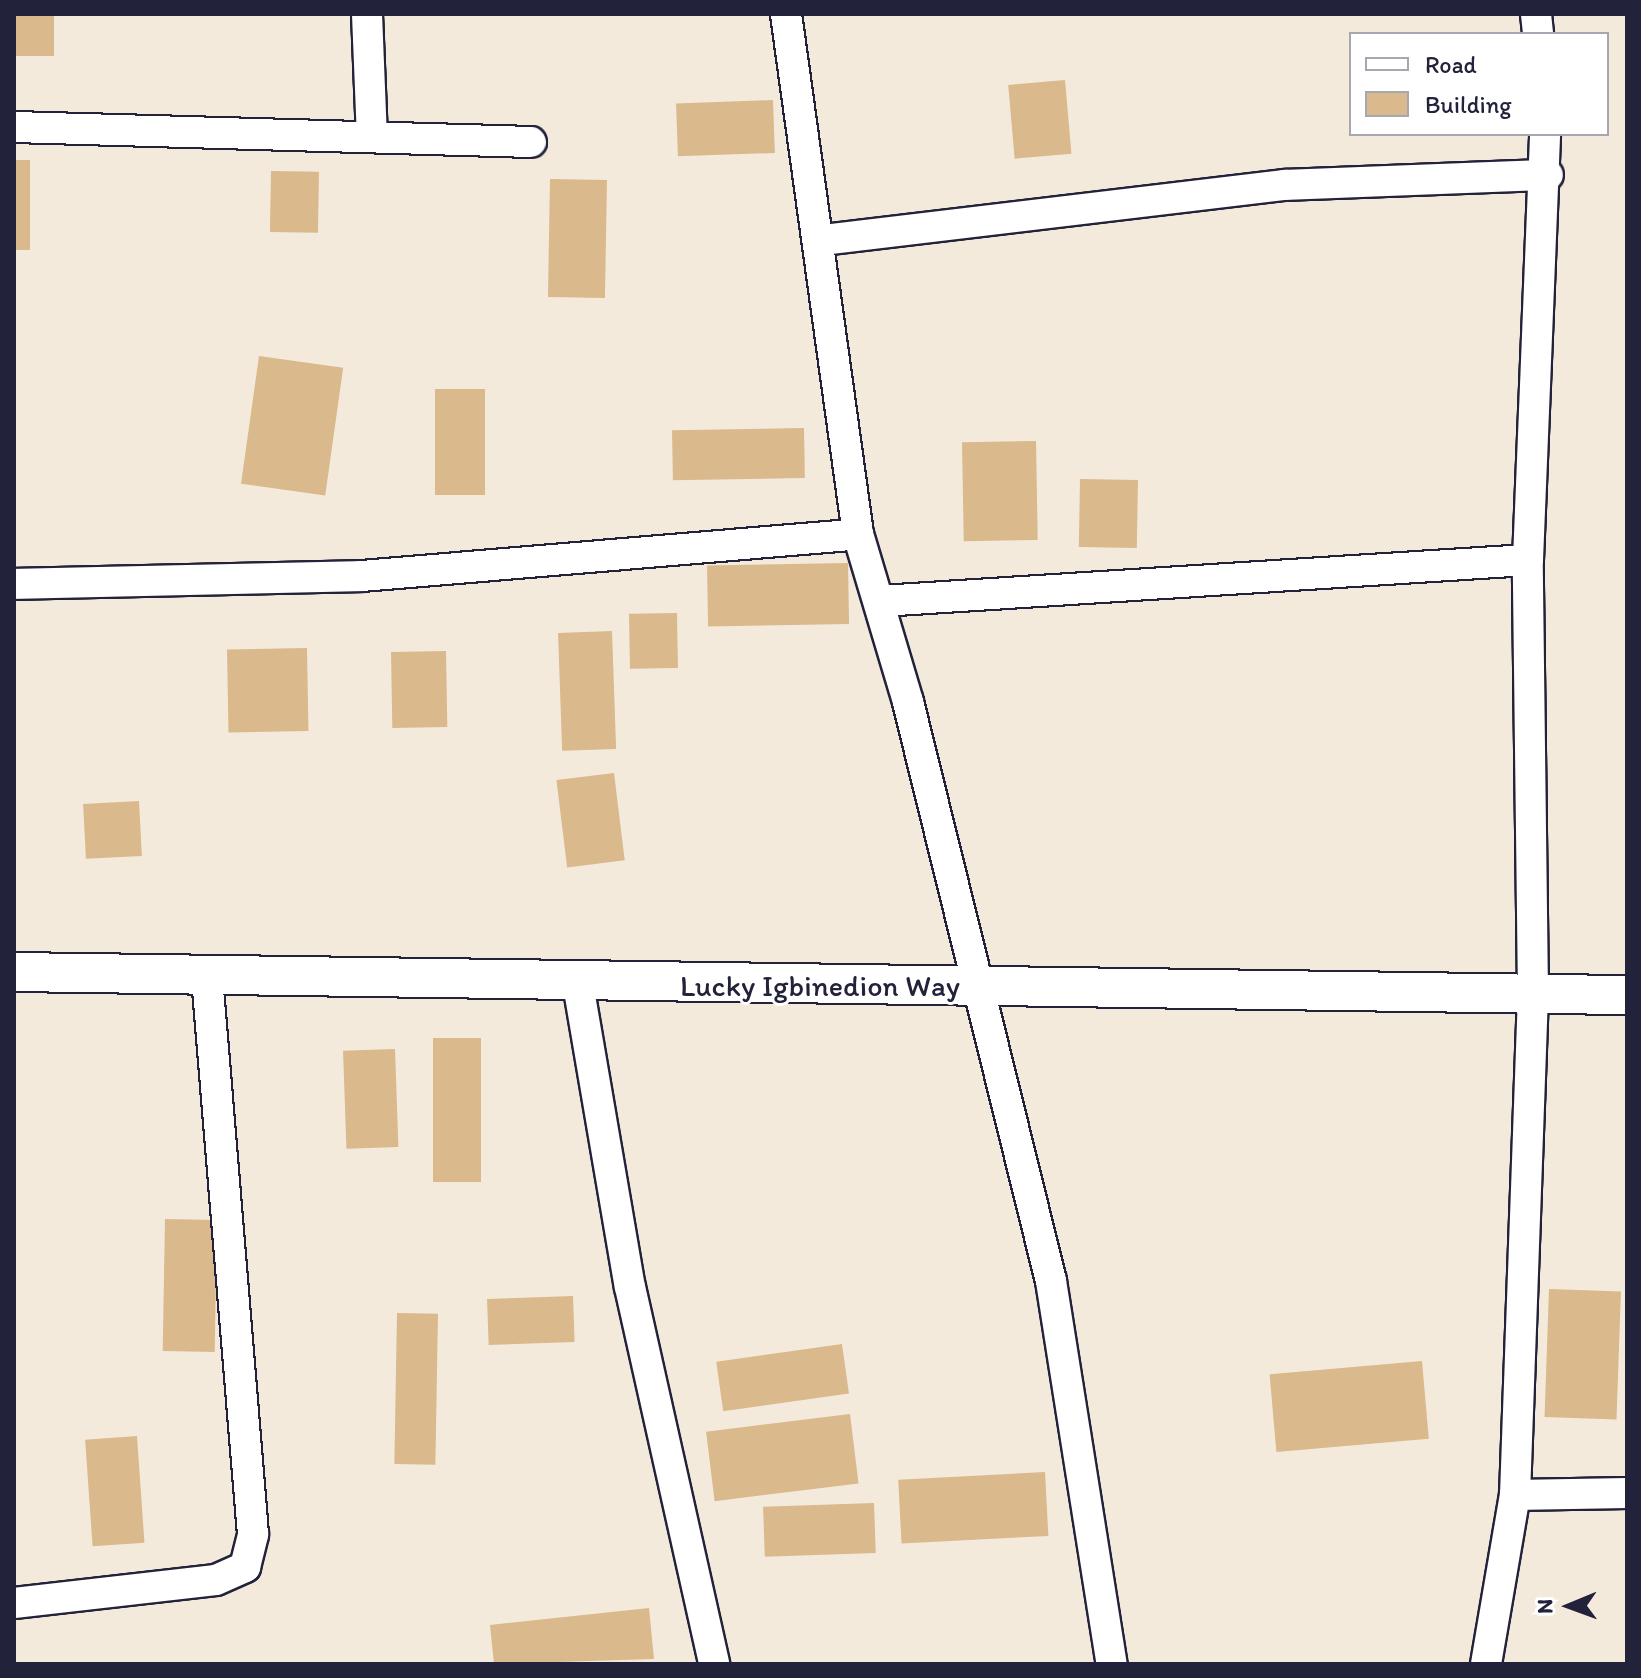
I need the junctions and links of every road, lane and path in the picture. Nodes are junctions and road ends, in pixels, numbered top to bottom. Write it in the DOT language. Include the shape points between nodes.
graph roads {
  1 [pos="367,14"];
  2 [pos="786,14"];
  3 [pos="14,127"];
  4 [pos="372,136"];
  5 [pos="1545,136"];
  6 [pos="531,142"];
  7 [pos="1548,175"];
  8 [pos="822,240"];
  9 [pos="858,534"];
  10 [pos="1528,560"];
  11 [pos="14,584"];
  12 [pos="881,601"];
  13 [pos="14,972"];
  14 [pos="207,977"];
  15 [pos="578,984"];
  16 [pos="975,987"];
  17 [pos="1533,994"];
  18 [pos="1627,995"];
  19 [pos="1627,1493"];
  20 [pos="1515,1495"];
  21 [pos="14,1603"];
  22 [pos="714,1664"];
  23 [pos="1112,1664"];
  24 [pos="1486,1664"];
  1 -- 4 [label="street"];
  2 -- 8 [label="street"];
  3 -- 4 [label="street"];
  4 -- 6 [label="street"];
  5 -- 7 [label="street"];
  7 -- 8 [label="street" via="1285,185"];
  7 -- 10 [label="street"];
  8 -- 9 [label="street"];
  9 -- 11 [label="street" via="362,576"];
  9 -- 12 [label="street"];
  10 -- 12 [label="street"];
  10 -- 17 [label="street"];
  12 -- 16 [label="street"];
  13 -- 14 [label="street, Lucky Igbinedion Way"];
  14 -- 15 [label="street, Lucky Igbinedion Way"];
  14 -- 21 [label="street" via="253,1534 245,1567 216,1580"];
  15 -- 16 [label="street, Lucky Igbinedion Way"];
  15 -- 22 [label="street" via="630,1287"];
  16 -- 17 [label="street, Lucky Igbinedion Way"];
  16 -- 23 [label="street" via="1051,1281"];
  17 -- 18 [label="street, Lucky Igbinedion Way"];
  17 -- 20 [label="street"];
  19 -- 20 [label="street"];
  20 -- 24 [label="street"];
}
